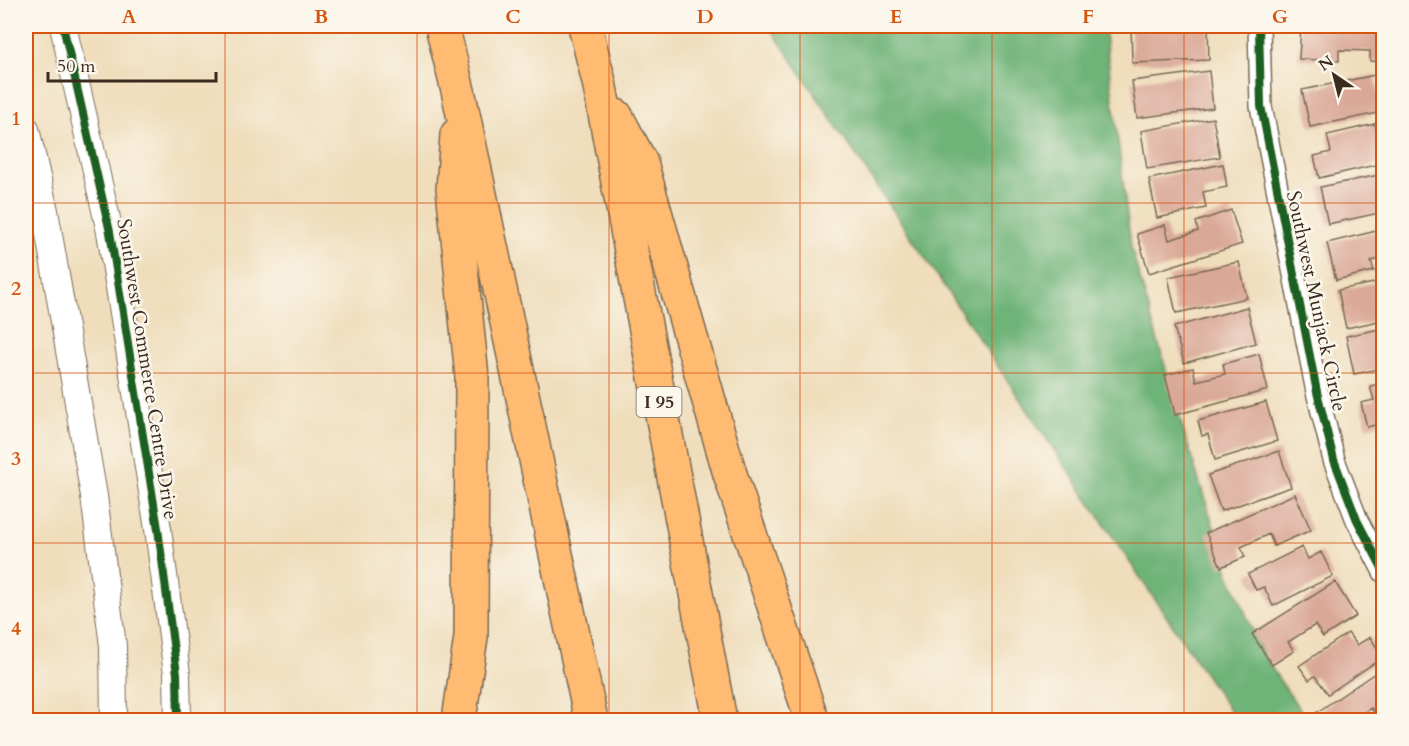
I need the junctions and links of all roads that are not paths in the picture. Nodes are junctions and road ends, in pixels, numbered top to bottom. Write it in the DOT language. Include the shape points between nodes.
graph roads {
  1 [pos="63,26"];
  2 [pos="442,26"];
  3 [pos="585,26"];
  4 [pos="1259,26"];
  5 [pos="599,82"];
  6 [pos="459,95"];
  7 [pos="26,129"];
  8 [pos="1383,572"];
  9 [pos="114,720"];
  10 [pos="178,720"];
  11 [pos="459,720"];
  12 [pos="591,720"];
  13 [pos="720,720"];
  14 [pos="812,720"];
  1 -- 10 [label="street, Southwest Commerce Centre Drive" via="110,232 158,529 177,674"];
  2 -- 6 [label="highway"];
  3 -- 5 [label="highway, I 95"];
  4 -- 8 [label="street, Southwest Munjack Circle" via="1261,106 1317,392 1334,460"];
  5 -- 13 [label="highway, I 95"];
  5 -- 14 [label="highway" via="640,163 730,474"];
  6 -- 11 [label="highway" via="453,188 472,377 471,637"];
  6 -- 12 [label="highway"];
  7 -- 9 [label="street" via="45,211 94,496 113,646"];
}
